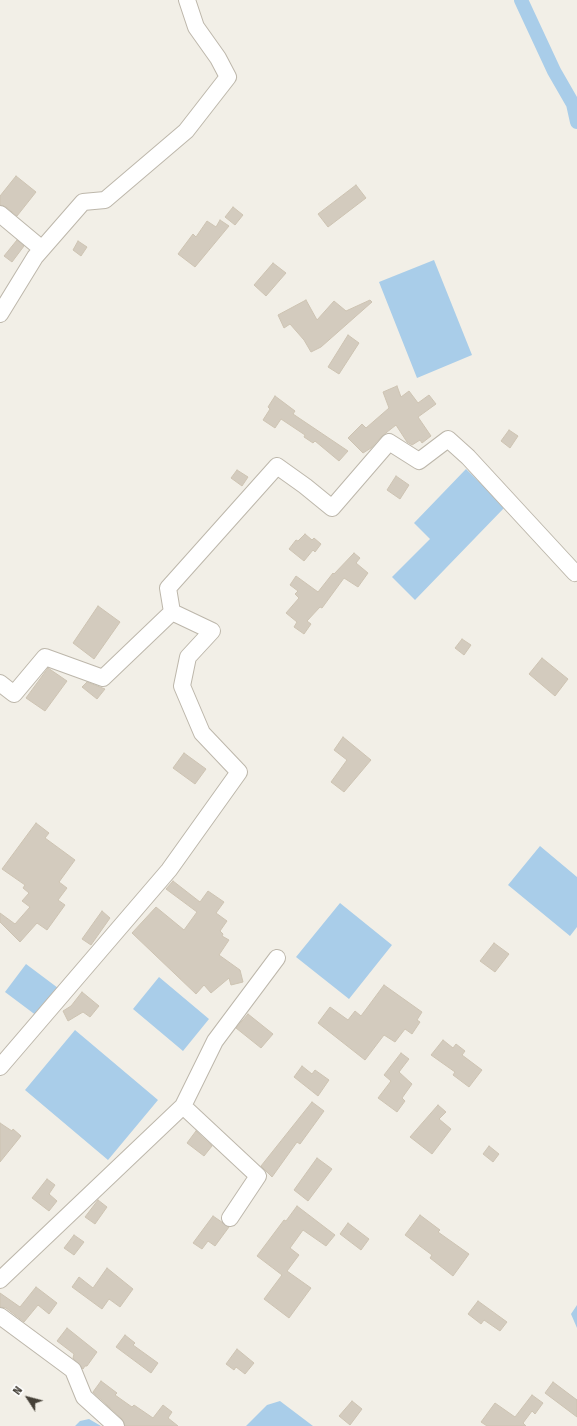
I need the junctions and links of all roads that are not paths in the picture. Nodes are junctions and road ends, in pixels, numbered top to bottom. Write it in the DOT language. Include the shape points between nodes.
graph roads {
  1 [pos="187,0"];
  2 [pos="0,214"];
  3 [pos="42,249"];
  4 [pos="0,314"];
  5 [pos="577,572"];
  6 [pos="172,612"];
  7 [pos="0,683"];
  8 [pos="278,958"];
  9 [pos="0,1067"];
  10 [pos="182,1106"];
  11 [pos="230,1218"];
  12 [pos="0,1280"];
  13 [pos="0,1316"];
  14 [pos="116,1426"];
  1 -- 3 [label="street" via="196,27 218,58 228,78 186,131 105,200 83,202"];
  2 -- 3 [label="street"];
  3 -- 4 [label="street"];
  5 -- 6 [label="street" via="575,573 448,439 419,461 389,442 332,508 277,466 168,588"];
  6 -- 7 [label="street" via="104,678 45,657 14,694"];
  6 -- 9 [label="street" via="212,630 188,657 182,686 202,733 239,772 169,870"];
  8 -- 10 [label="street" via="215,1041"];
  10 -- 11 [label="street" via="258,1176"];
  10 -- 12 [label="street"];
  13 -- 14 [label="street" via="73,1370 84,1397"];
}
